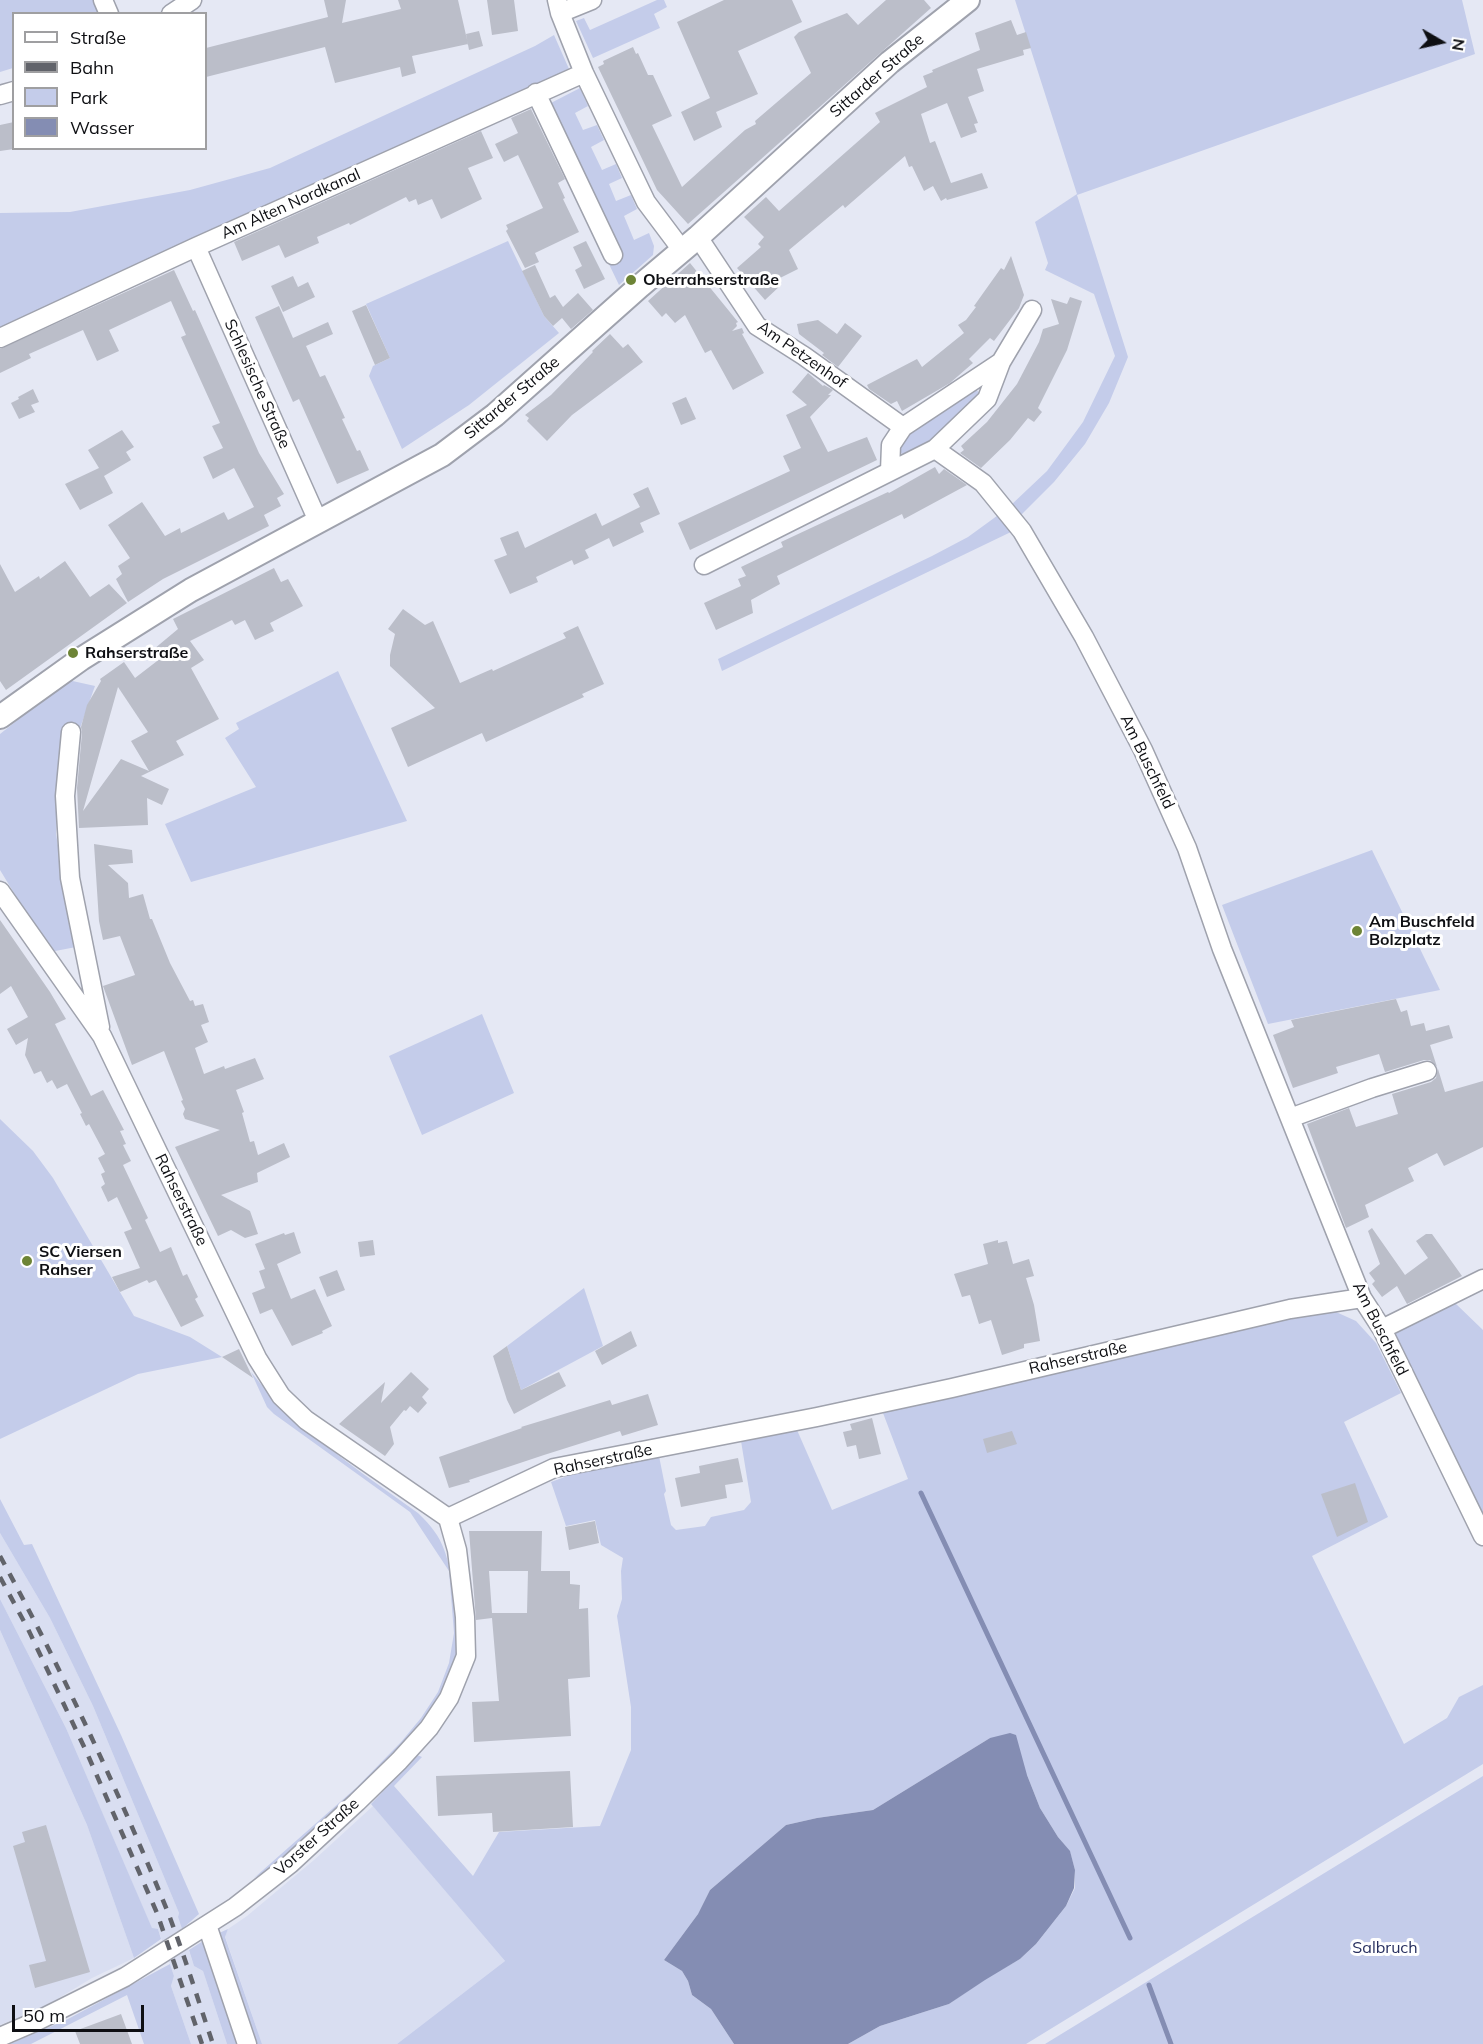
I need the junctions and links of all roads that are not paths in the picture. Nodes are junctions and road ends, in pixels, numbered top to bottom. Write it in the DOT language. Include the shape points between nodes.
graph roads {
  1 [pos="192,0"];
  2 [pos="592,0"];
  3 [pos="968,0"];
  4 [pos="559,7"];
  5 [pos="174,12"];
  6 [pos="584,73"];
  7 [pos="536,93"];
  8 [pos="690,244"];
  9 [pos="196,247"];
  10 [pos="613,255"];
  11 [pos="1032,310"];
  12 [pos="0,338"];
  13 [pos="1001,363"];
  14 [pos="903,427"];
  15 [pos="934,449"];
  16 [pos="890,471"];
  17 [pos="318,521"];
  18 [pos="704,565"];
  19 [pos="0,717"];
  20 [pos="71,732"];
  21 [pos="0,891"];
  22 [pos="102,1036"];
  23 [pos="1427,1071"];
  24 [pos="1290,1118"];
  25 [pos="1483,1279"];
  26 [pos="1362,1298"];
  27 [pos="1382,1329"];
  28 [pos="448,1518"];
  29 [pos="1483,1536"];
  30 [pos="207,1925"];
  31 [pos="0,2037"];
  32 [pos="247,2044"];
  1 -- 5 [label="street"];
  2 -- 4 [label="street"];
  3 -- 8 [label="street, Sittarder Straße" via="890,62"];
  4 -- 6 [label="street"];
  6 -- 7 [label="street, Am Alten Nordkanal"];
  6 -- 8 [label="street" via="646,202"];
  7 -- 9 [label="street, Am Alten Nordkanal"];
  7 -- 10 [label="street"];
  8 -- 14 [label="street, Am Petzenhof" via="757,326"];
  8 -- 17 [label="street, Sittarder Straße" via="495,415 442,455"];
  9 -- 12 [label="street, Am Alten Nordkanal"];
  9 -- 17 [label="street, Schlesische Straße"];
  11 -- 13 [label="street"];
  13 -- 14 [label="street"];
  13 -- 15 [label="street" via="987,399"];
  14 -- 16 [label="street" via="891,445"];
  15 -- 16 [label="street"];
  15 -- 24 [label="street, Am Buschfeld" via="983,483 1016,523 1084,637 1143,750 1187,848 1222,949"];
  16 -- 18 [label="street"];
  17 -- 19 [label="street, Sittarder Straße" via="154,612"];
  20 -- 22 [label="street, Rahserstraße" via="65,796 70,878"];
  21 -- 22 [label="street, Rahserstraße"];
  22 -- 28 [label="street, Rahserstraße" via="257,1358 281,1396 306,1420"];
  23 -- 24 [label="street"];
  24 -- 26 [label="street, Am Buschfeld"];
  25 -- 27 [label="street"];
  26 -- 27 [label="street, Am Buschfeld"];
  26 -- 28 [label="street, Rahserstraße" via="1290,1309 818,1417 554,1468"];
  27 -- 29 [label="street, Am Buschfeld"];
  28 -- 30 [label="street, Vorster Straße" via="457,1550 466,1656 449,1698 422,1736 357,1802 259,1890"];
  30 -- 31 [label="street, Vorster Straße" via="125,1977"];
  30 -- 32 [label="street"];
}
